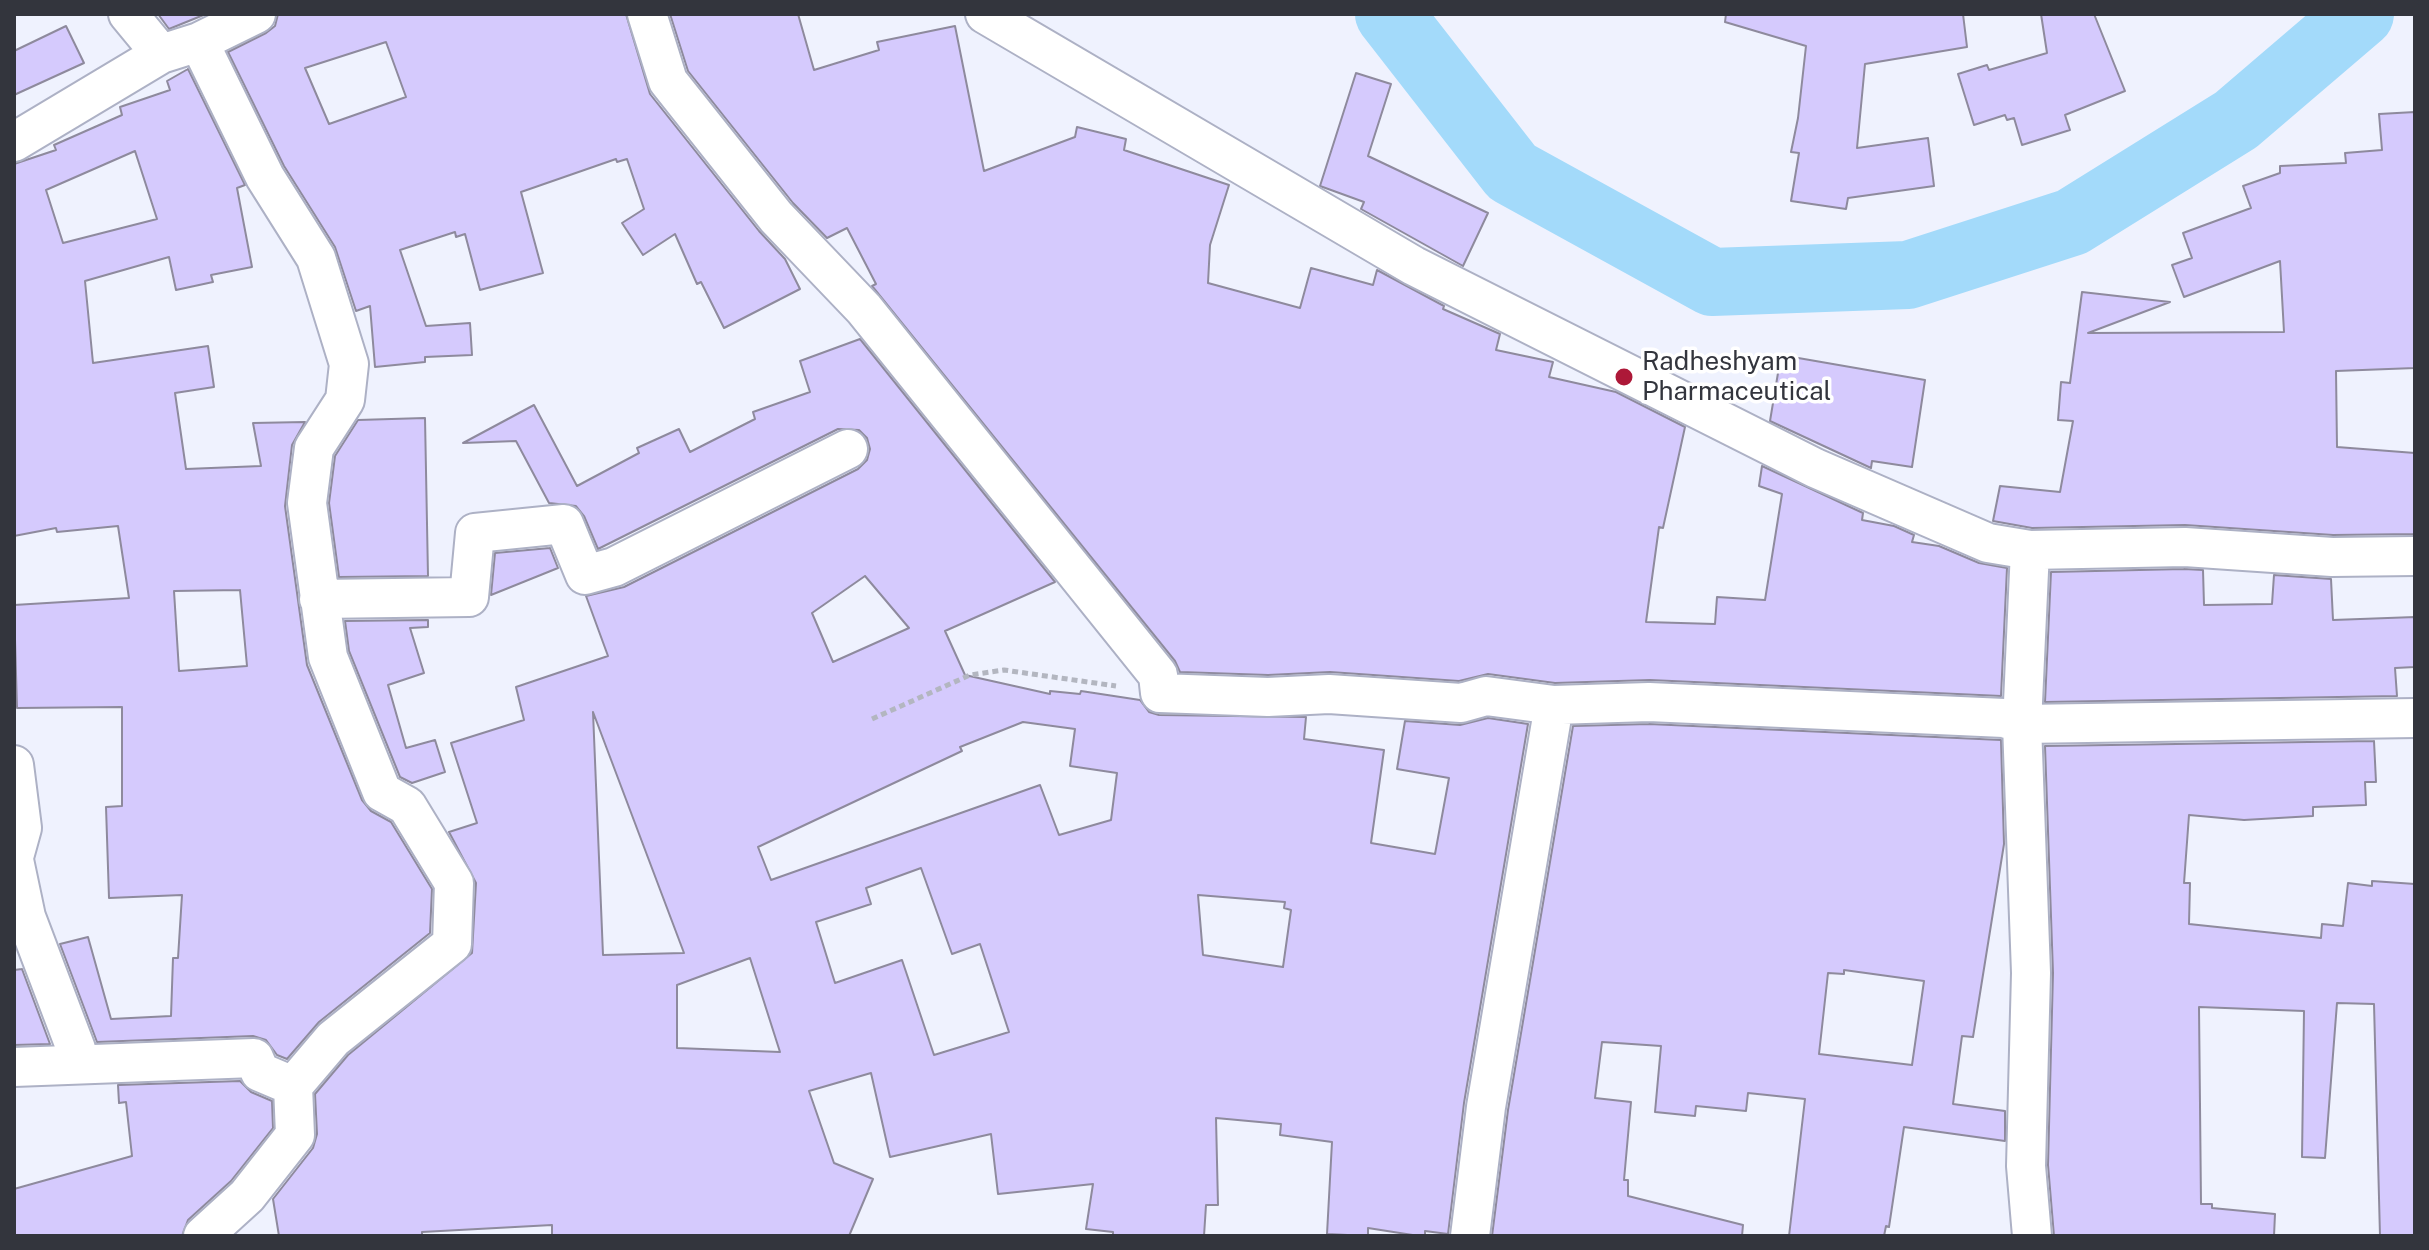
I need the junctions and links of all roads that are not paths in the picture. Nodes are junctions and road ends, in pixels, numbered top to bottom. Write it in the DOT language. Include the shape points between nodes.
graph roads {
  1 [pos="128,14"];
  2 [pos="256,14"];
  3 [pos="647,14"];
  4 [pos="985,14"];
  5 [pos="199,42"];
  6 [pos="161,54"];
  7 [pos="14,142"];
  8 [pos="848,449"];
  9 [pos="2030,550"];
  10 [pos="2415,556"];
  11 [pos="319,599"];
  12 [pos="1554,705"];
  13 [pos="2415,718"];
  14 [pos="2022,724"];
  15 [pos="14,765"];
  16 [pos="14,859"];
  17 [pos="65,1065"];
  18 [pos="14,1067"];
  19 [pos="293,1086"];
  20 [pos="203,1236"];
  21 [pos="1470,1236"];
  22 [pos="2032,1236"];
  1 -- 6 [label="street"];
  2 -- 5 [label="street"];
  3 -- 12 [label="street" via="668,81 776,217 864,309 1158,675 1160,693 1329,694 1461,703 1486,696"];
  4 -- 9 [label="street" via="1414,266 1815,468 1988,543"];
  5 -- 6 [label="street"];
  5 -- 11 [label="street" via="265,177 316,258 349,364 345,400 314,448 307,503"];
  6 -- 7 [label="street"];
  8 -- 11 [label="street" via="614,567 585,575 564,524 475,533 469,597"];
  9 -- 10 [label="street" via="2185,547 2332,557"];
  9 -- 14 [label="street"];
  11 -- 19 [label="street" via="328,657 382,792 407,806 454,883 452,944 333,1039"];
  12 -- 14 [label="street" via="1781,707 2004,718"];
  12 -- 21 [label="street" via="1486,1107"];
  13 -- 14 [label="street"];
  14 -- 22 [label="street" via="2031,973 2026,1166"];
  15 -- 16 [label="street" via="22,828"];
  16 -- 17 [label="street" via="26,917 76,1049"];
  17 -- 18 [label="street"];
  17 -- 19 [label="street" via="254,1058 260,1072"];
  19 -- 20 [label="street" via="295,1135 247,1196"];
}
